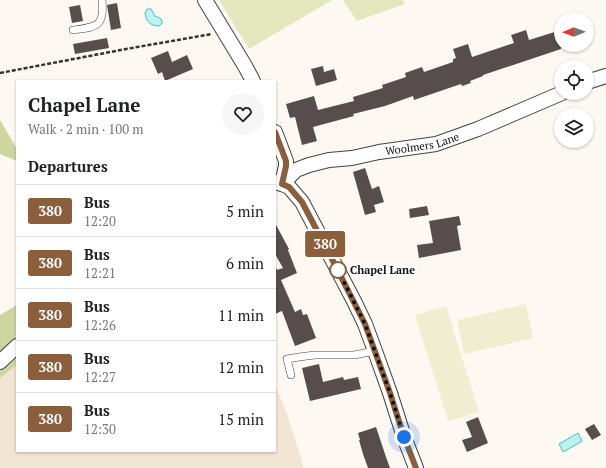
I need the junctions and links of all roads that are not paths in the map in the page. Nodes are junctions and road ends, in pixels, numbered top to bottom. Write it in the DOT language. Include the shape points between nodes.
graph roads {
  1 [pos="102,0"];
  2 [pos="205,0"];
  3 [pos="73,30"];
  4 [pos="606,76"];
  5 [pos="252,80"];
  6 [pos="594,80"];
  7 [pos="554,96"];
  8 [pos="276,135"];
  9 [pos="278,183"];
  10 [pos="16,347"];
  11 [pos="375,351"];
  12 [pos="0,362"];
  13 [pos="291,375"];
  14 [pos="416,468"];
  1 -- 3 [label="lane" via="102,16 97,25"];
  2 -- 5 [label="street"];
  4 -- 6 [label="street"];
  7 -- 9 [label="street, Woolmers Lane" via="436,144 329,160 296,170"];
  8 -- 9 [label="street" via="286,161"];
  9 -- 11 [label="street" via="289,187 302,202 365,324"];
  10 -- 12 [label="street"];
  11 -- 13 [label="lane" via="354,355 299,356 287,359"];
  11 -- 14 [label="street"];
}
